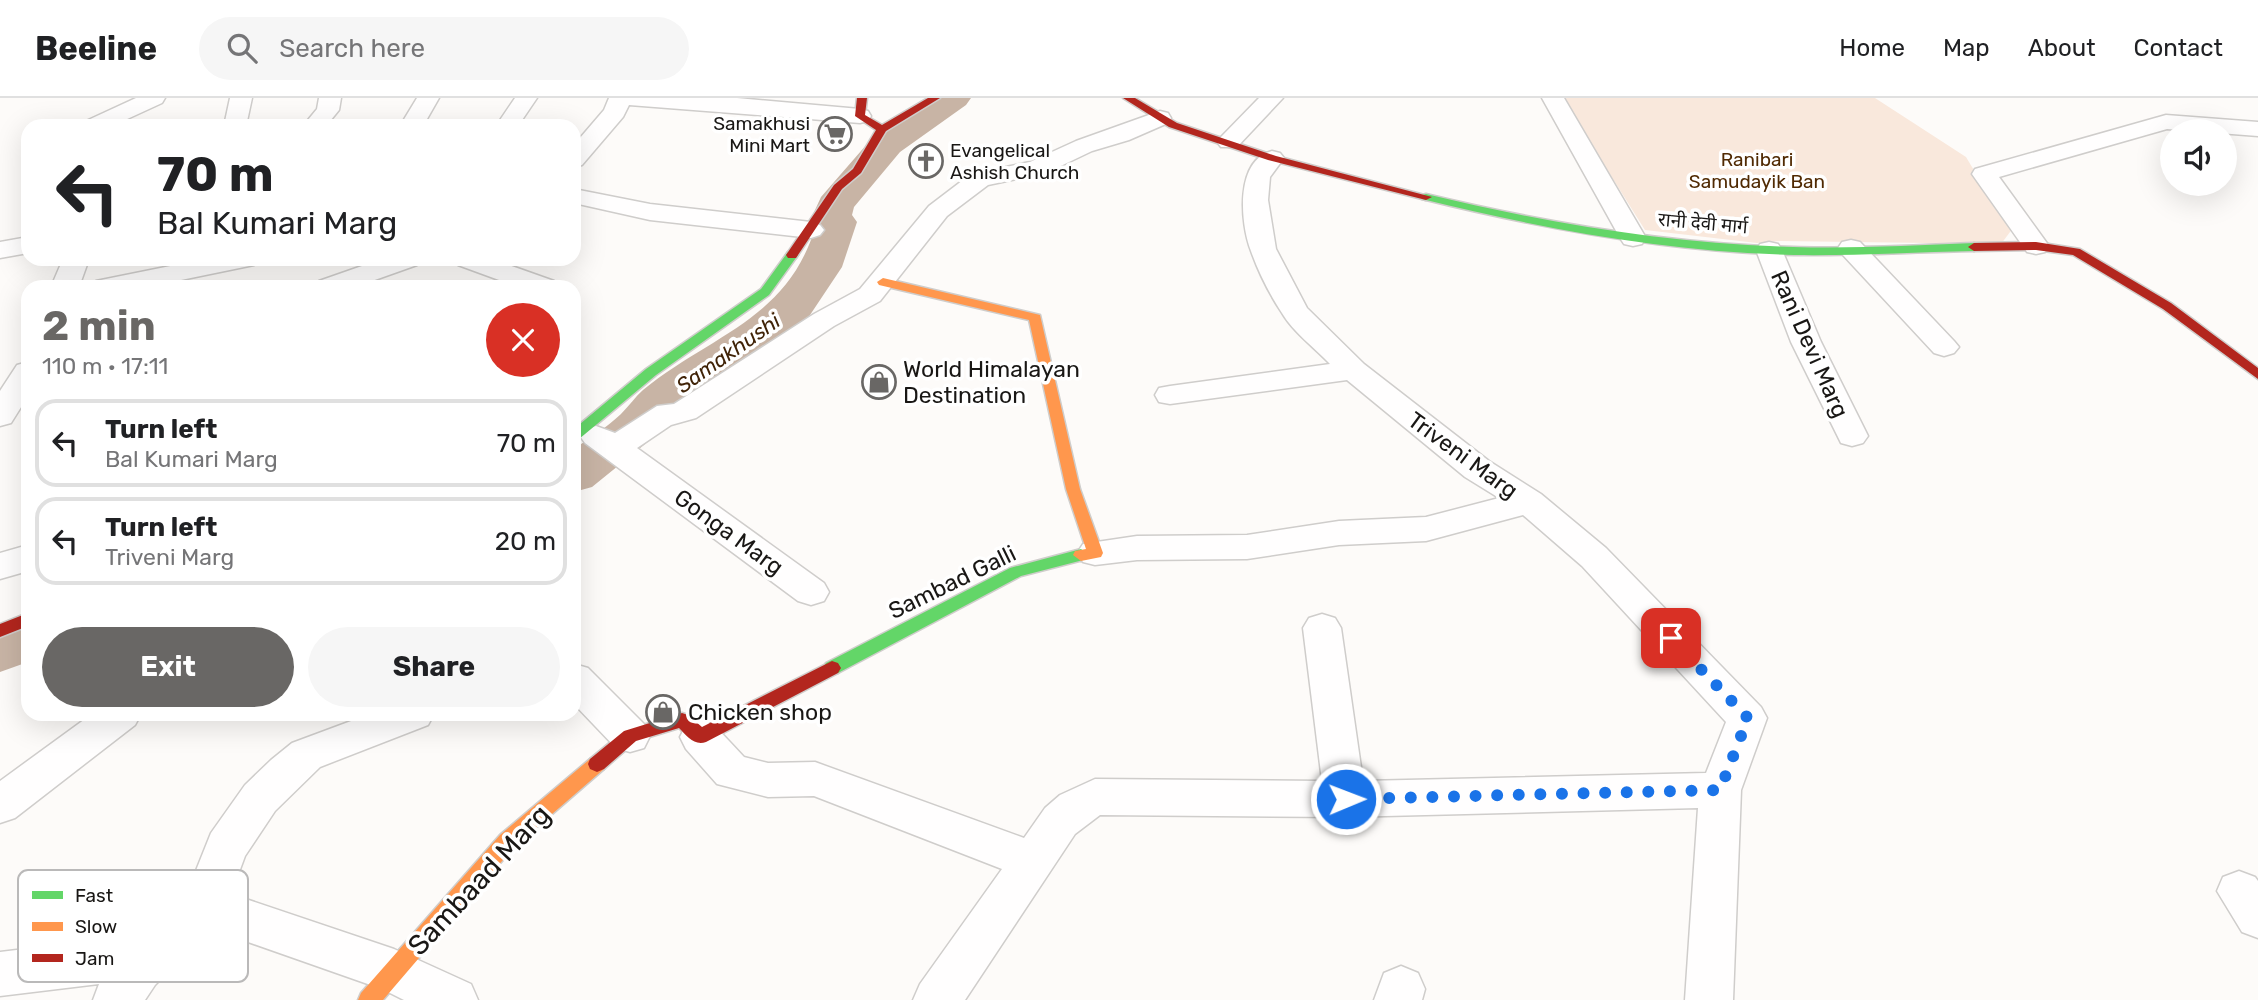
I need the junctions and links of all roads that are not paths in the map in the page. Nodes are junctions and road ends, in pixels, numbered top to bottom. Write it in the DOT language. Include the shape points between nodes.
graph roads {
  1 [pos="155,98"];
  2 [pos="241,98"];
  3 [pos="330,98"];
  4 [pos="428,98"];
  5 [pos="526,98"];
  6 [pos="622,98"];
  7 [pos="935,98"];
  8 [pos="1128,98"];
  9 [pos="1272,98"];
  10 [pos="1553,98"];
  11 [pos="732,101"];
  12 [pos="861,107"];
  13 [pos="130,118"];
  14 [pos="1160,118"];
  15 [pos="236,119"];
  16 [pos="320,119"];
  17 [pos="417,119"];
  18 [pos="512,119"];
  19 [pos="882,129"];
  20 [pos="2258,129"];
  21 [pos="1229,142"];
  22 [pos="581,149"];
  23 [pos="1272,158"];
  24 [pos="581,197"];
  25 [pos="811,230"];
  26 [pos="1633,238"];
  27 [pos="21,246"];
  28 [pos="2036,246"];
  29 [pos="1851,248"];
  30 [pos="0,250"];
  31 [pos="1769,250"];
  32 [pos="210,266"];
  33 [pos="388,266"];
  34 [pos="486,266"];
  35 [pos="141,280"];
  36 [pos="349,280"];
  37 [pos="525,280"];
  38 [pos="883,282"];
  39 [pos="1944,347"];
  40 [pos="1353,370"];
  41 [pos="2258,375"];
  42 [pos="21,382"];
  43 [pos="1170,395"];
  44 [pos="0,416"];
  45 [pos="1852,436"];
  46 [pos="593,438"];
  47 [pos="1529,502"];
  48 [pos="1094,553"];
  49 [pos="21,560"];
  50 [pos="0,566"];
  51 [pos="811,592"];
  52 [pos="21,622"];
  53 [pos="1322,628"];
  54 [pos="0,631"];
  55 [pos="581,686"];
  56 [pos="112,721"];
  57 [pos="396,721"];
  58 [pos="630,736"];
  59 [pos="700,737"];
  60 [pos="1720,790"];
  61 [pos="1346,799"];
  62 [pos="0,805"];
  63 [pos="1033,861"];
  64 [pos="217,870"];
  65 [pos="248,926"];
  66 [pos="18,972"];
  67 [pos="0,974"];
  68 [pos="382,986"];
  69 [pos="454,1000"];
  70 [pos="937,1000"];
  71 [pos="1709,1000"];
  1 -- 13 [label="street"];
  2 -- 15 [label="street"];
  3 -- 16 [label="street"];
  4 -- 17 [label="street"];
  5 -- 18 [label="street"];
  6 -- 11 [label="street"];
  6 -- 22 [label="street"];
  7 -- 19 [label="street"];
  8 -- 14 [label="street, रानी देवी मार्ग"];
  9 -- 21 [label="street"];
  10 -- 26 [label="street"];
  11 -- 12 [label="street"];
  12 -- 19 [label="street"];
  14 -- 21 [label="street, रानी देवी मार्ग"];
  14 -- 38 [label="street" via="1037,168 980,180 938,211"];
  19 -- 25 [label="street"];
  20 -- 28 [label="street" via="2166,122 1984,174"];
  21 -- 23 [label="street, रानी देवी मार्ग"];
  23 -- 26 [label="street, रानी देवी मार्ग" via="1500,216"];
  23 -- 40 [label="street, Triveni Marg" via="1258,176 1255,200 1264,249 1295,312"];
  24 -- 25 [label="street" via="650,212"];
  25 -- 46 [label="street" via="765,292 651,372"];
  26 -- 31 [label="street, रानी देवी मार्ग"];
  27 -- 30 [label="street"];
  28 -- 29 [label="street, रानी देवी मार्ग"];
  28 -- 41 [label="street, रानी देवी मार्ग" via="2076,253 2167,306"];
  29 -- 31 [label="street, रानी देवी मार्ग"];
  29 -- 39 [label="street"];
  31 -- 45 [label="street, Rani Devi Marg" via="1806,342"];
  32 -- 35 [label="street"];
  33 -- 36 [label="street"];
  34 -- 37 [label="street"];
  38 -- 46 [label="street" via="870,295 685,411"];
  38 -- 48 [label="street" via="1035,318 1073,489"];
  40 -- 43 [label="street"];
  40 -- 47 [label="street, Triveni Marg" via="1477,469"];
  42 -- 44 [label="street"];
  46 -- 51 [label="street, Gonga Marg"];
  47 -- 48 [label="street" via="1426,529 1339,533 1247,547"];
  47 -- 60 [label="street, Triveni Marg" via="1594,557 1748,718"];
  48 -- 59 [label="street, Sambad Galli" via="1016,572"];
  49 -- 50 [label="street"];
  52 -- 54 [label="street"];
  53 -- 61 [label="street"];
  55 -- 58 [label="street"];
  56 -- 62 [label="street"];
  57 -- 64 [label="street" via="306,755 260,798 226,847"];
  58 -- 59 [label="street" via="682,720"];
  58 -- 68 [label="street, Sambaad Marg" via="507,841"];
  59 -- 63 [label="street" via="732,772 768,780 815,779"];
  60 -- 61 [label="street"];
  60 -- 71 [label="street"];
  61 -- 63 [label="street" via="1095,797 1060,821"];
  63 -- 70 [label="street"];
  65 -- 68 [label="street, Sambaad Marg"];
  66 -- 67 [label="street"];
  68 -- 69 [label="street"];
}
